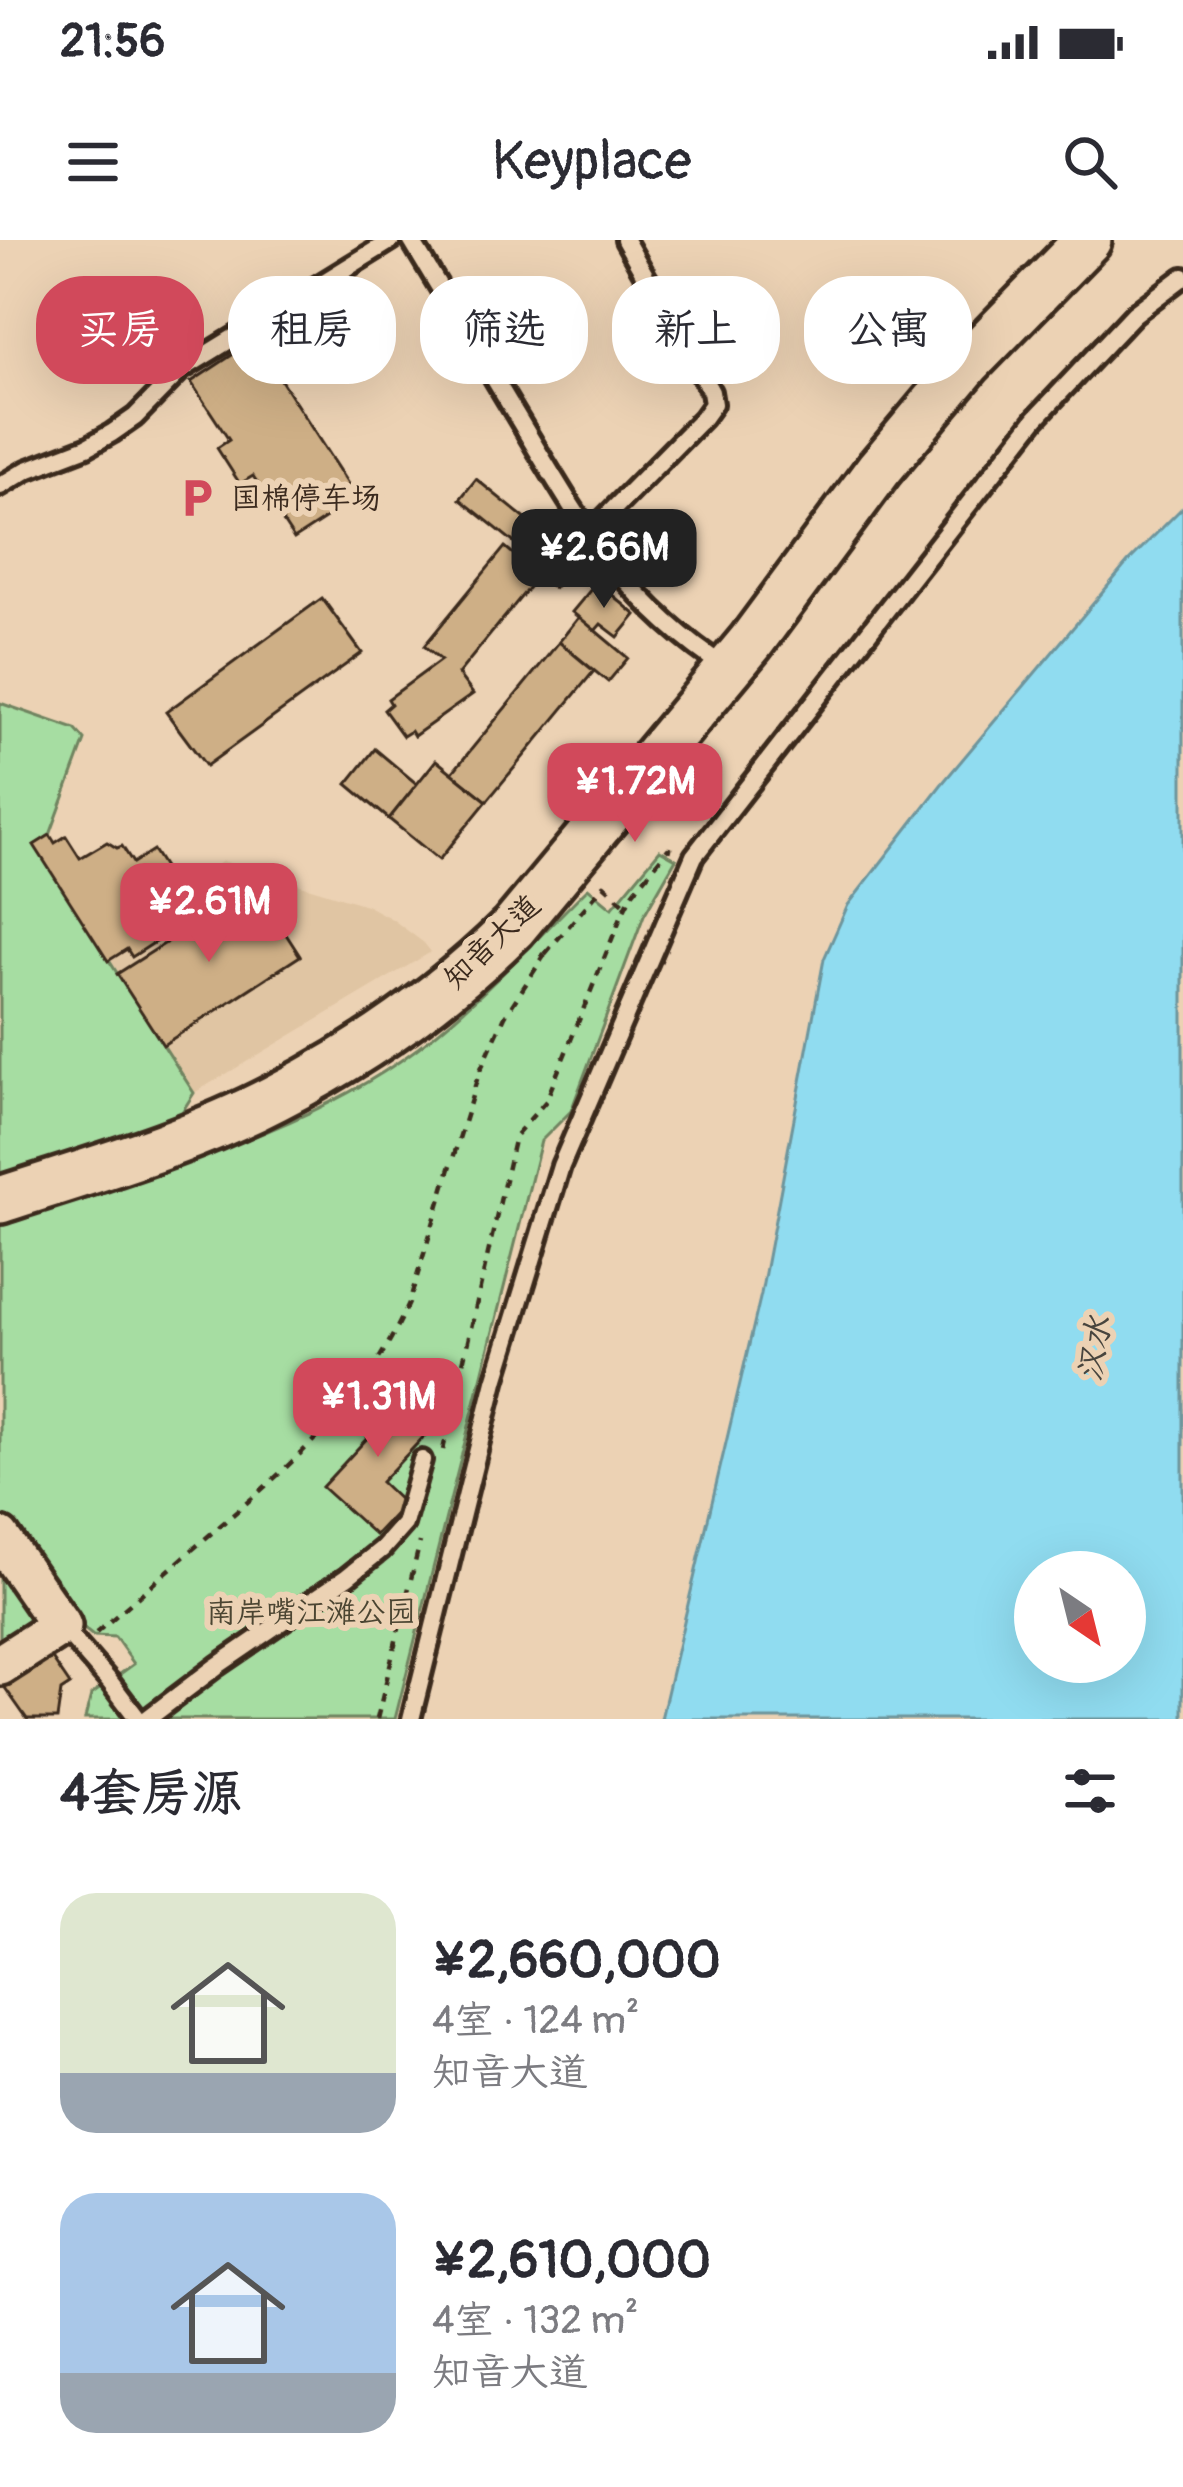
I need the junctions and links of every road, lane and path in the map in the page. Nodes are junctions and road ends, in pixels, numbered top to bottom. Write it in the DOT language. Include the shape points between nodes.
graph roads {
  1 [pos="392,240"];
  2 [pos="411,240"];
  3 [pos="625,240"];
  4 [pos="1088,240"];
  5 [pos="1183,277"];
  6 [pos="0,485"];
  7 [pos="588,535"];
  8 [pos="729,669"];
  9 [pos="694,856"];
  10 [pos="626,905"];
  11 [pos="528,942"];
  12 [pos="0,1200"];
  13 [pos="431,1462"];
  14 [pos="422,1534"];
  15 [pos="0,1538"];
  16 [pos="70,1636"];
  17 [pos="0,1665"];
  18 [pos="138,1719"];
  19 [pos="147,1719"];
  20 [pos="377,1719"];
  21 [pos="411,1719"];
  1 -- 6 [label="lane" via="181,370 112,433"];
  2 -- 7 [label="lane"];
  3 -- 7 [label="lane" via="713,404"];
  4 -- 8 [label="main road, 知音大道" via="968,363"];
  5 -- 9 [label="lane" via="1134,314 1036,418"];
  7 -- 8 [label="lane" via="658,616"];
  8 -- 11 [label="main road, 知音大道"];
  9 -- 10 [label="path" via="668,849"];
  9 -- 21 [label="lane" via="561,1166 495,1381"];
  10 -- 11 [label="path" via="604,886"];
  10 -- 13 [label="path" via="546,1101 515,1136"];
  11 -- 12 [label="main road, 知音大道" via="487,954 424,1006 275,1099"];
  11 -- 16 [label="path" via="409,1303 376,1365 322,1436 278,1477"];
  13 -- 19 [label="lane" via="404,1524 382,1549"];
  14 -- 20 [label="path"];
  15 -- 16 [label="street"];
  16 -- 17 [label="street"];
  16 -- 18 [label="lane"];
}
